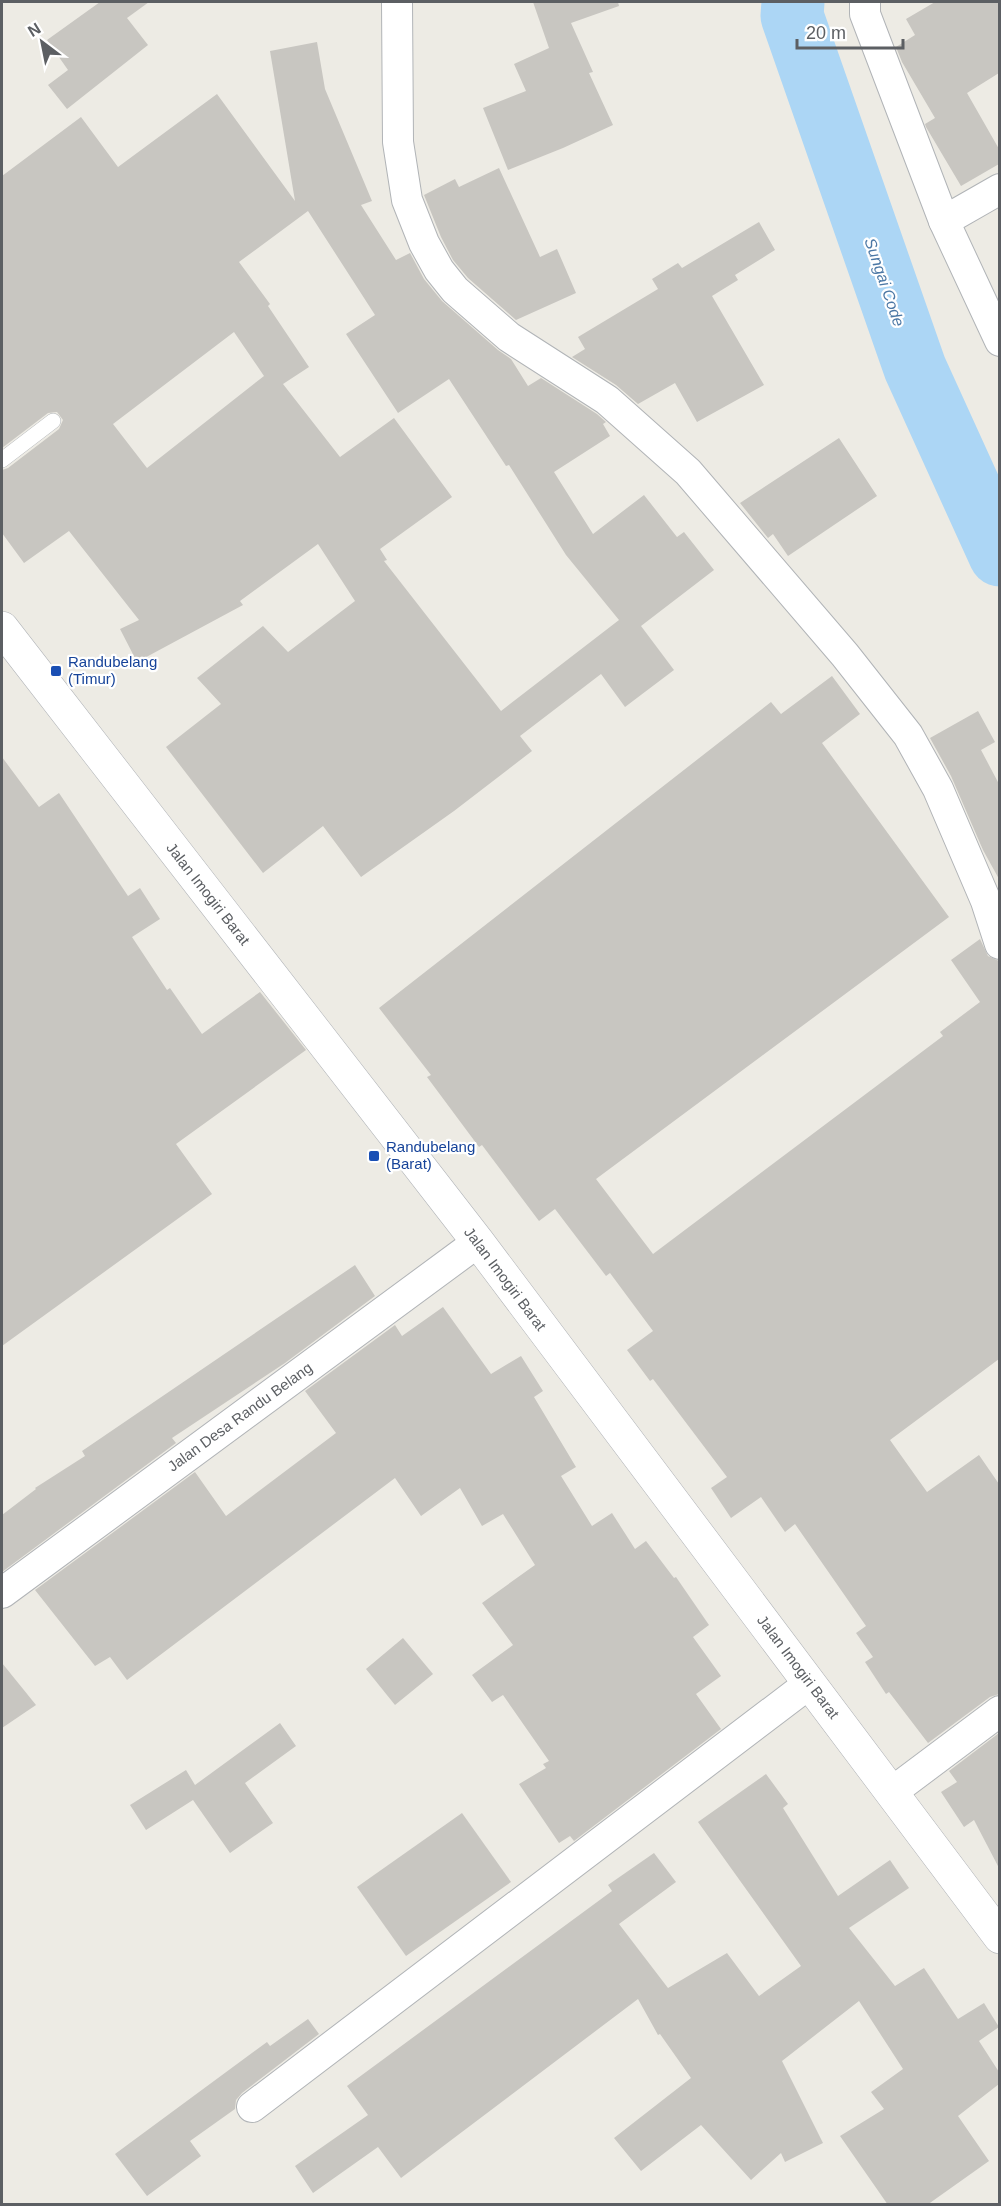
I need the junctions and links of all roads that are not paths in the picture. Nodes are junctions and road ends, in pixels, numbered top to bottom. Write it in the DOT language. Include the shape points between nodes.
graph roads {
  1 [pos="397,2"];
  2 [pos="872,6"];
  3 [pos="999,189"];
  4 [pos="944,221"];
  5 [pos="999,341"];
  6 [pos="53,421"];
  7 [pos="2,460"];
  8 [pos="2,628"];
  9 [pos="999,944"];
  10 [pos="478,1242"];
  11 [pos="2,1593"];
  12 [pos="810,1683"];
  13 [pos="999,1712"];
  14 [pos="892,1792"];
  15 [pos="999,1937"];
  16 [pos="252,2107"];
  1 -- 9 [label="street" via="398,142 406,200 440,270 455,290 509,337 607,400 688,472 845,655 908,735 938,789 986,901"];
  2 -- 4 [label="street"];
  3 -- 4 [label="street"];
  4 -- 5 [label="street"];
  6 -- 7 [label="lane"];
  8 -- 10 [label="main road, Jalan Imogiri Barat"];
  10 -- 11 [label="street, Jalan Desa Randu Belang"];
  10 -- 12 [label="main road, Jalan Imogiri Barat"];
  12 -- 14 [label="main road, Jalan Imogiri Barat"];
  12 -- 16 [label="street"];
  13 -- 14 [label="street"];
  14 -- 15 [label="main road, Jalan Imogiri Barat"];
}
